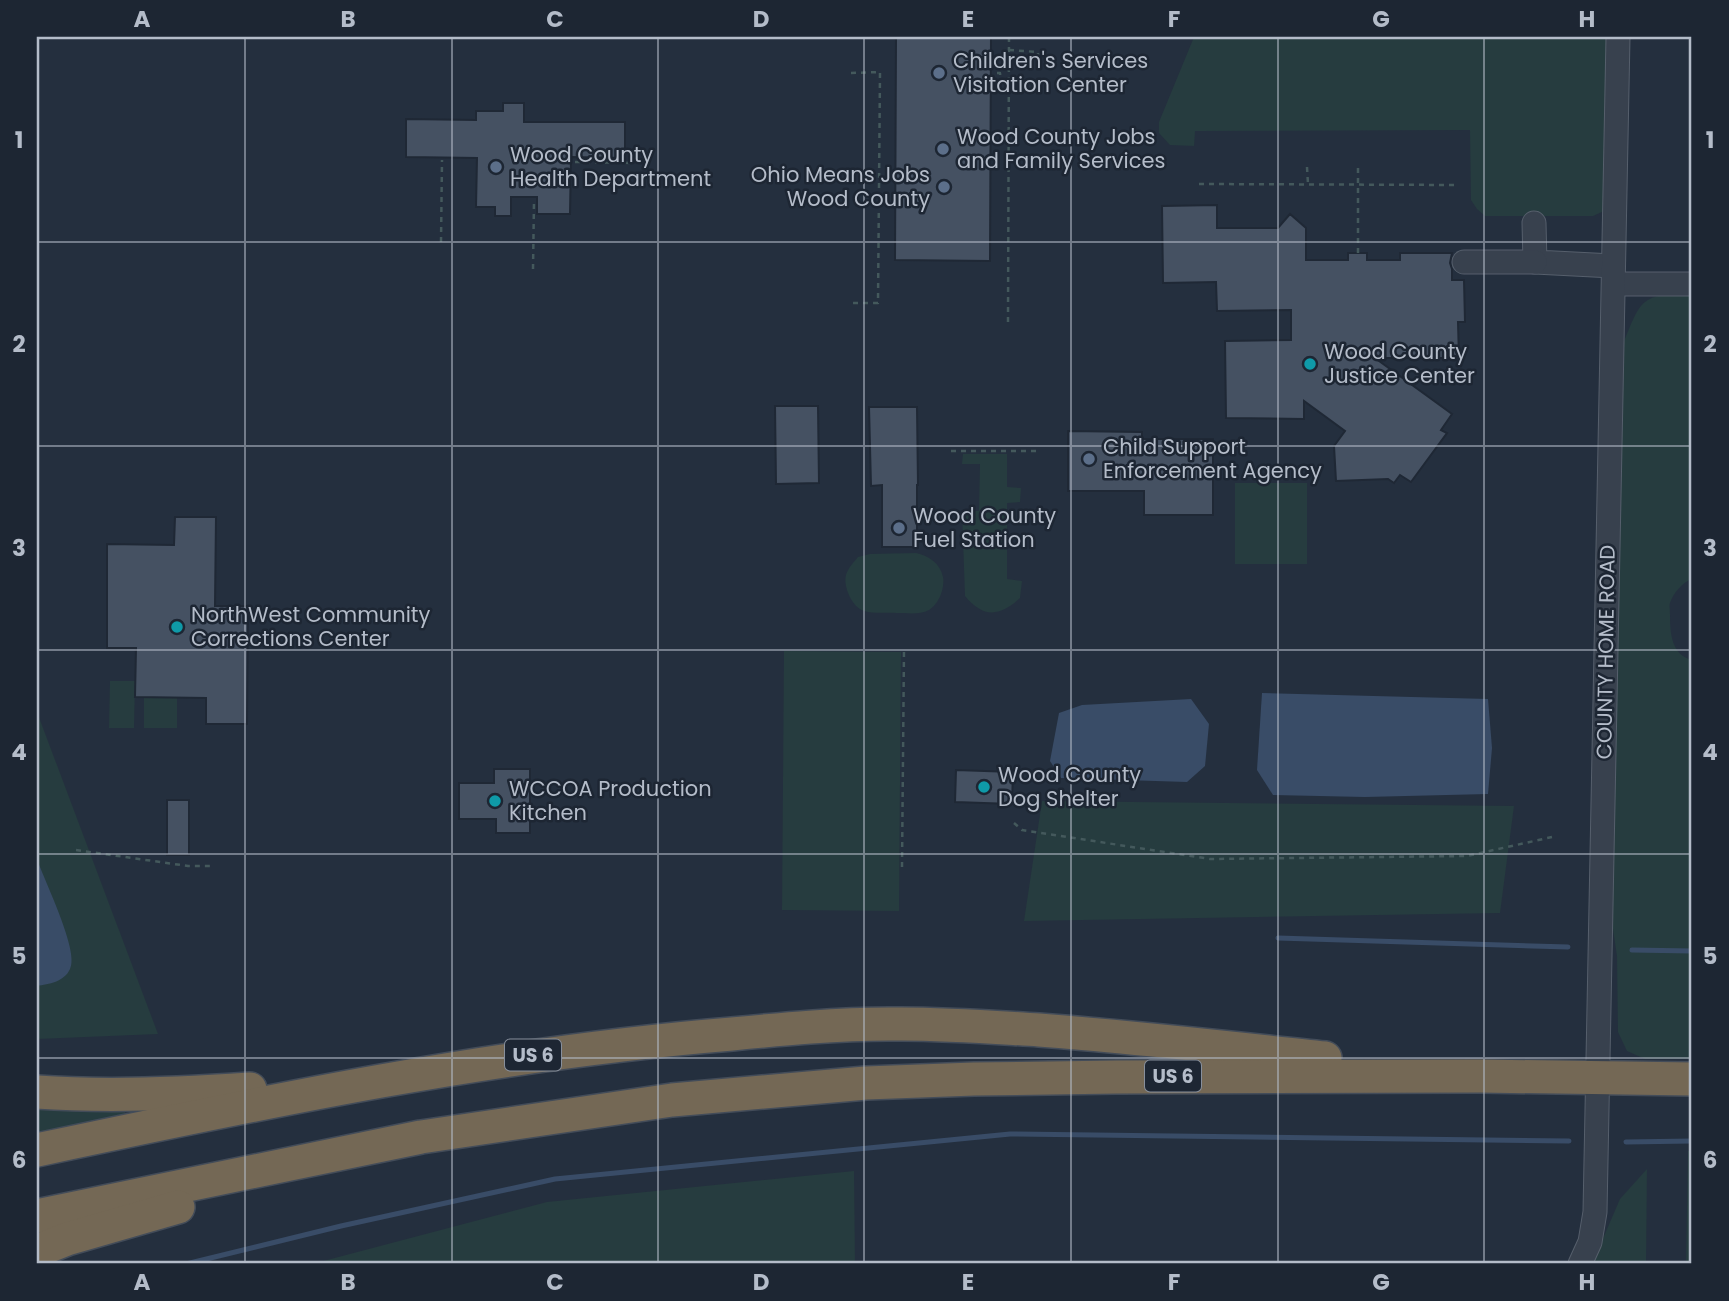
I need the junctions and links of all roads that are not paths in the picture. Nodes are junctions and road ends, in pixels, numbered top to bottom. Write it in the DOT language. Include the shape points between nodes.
graph roads {
  1 [pos="1618,37"];
  2 [pos="1535,223"];
  3 [pos="1464,262"];
  4 [pos="1535,262"];
  5 [pos="1614,275"];
  6 [pos="1692,284"];
  7 [pos="402,1076"];
  8 [pos="1480,1076"];
  9 [pos="1598,1078"];
  10 [pos="1692,1079"];
  11 [pos="37,1092"];
  12 [pos="421,1137"];
  13 [pos="37,1150"];
  14 [pos="37,1216"];
  15 [pos="37,1251"];
  16 [pos="1580,1264"];
  1 -- 5 [label="street, COUNTY HOME ROAD"];
  2 -- 4 [label="street"];
  3 -- 4 [label="street"];
  4 -- 5 [label="street"];
  5 -- 6 [label="street"];
  5 -- 9 [label="street, COUNTY HOME ROAD"];
  7 -- 8 [label="highway, US 6" via="657,1040 890,1024 1119,1036"];
  7 -- 11 [label="highway" via="158,1095"];
  7 -- 13 [label="highway, US 6"];
  8 -- 9 [label="highway, US 6"];
  8 -- 12 [label="highway, US 6" via="866,1083 672,1100"];
  9 -- 10 [label="highway, US 6"];
  9 -- 16 [label="street, COUNTY HOME ROAD" via="1595,1212 1590,1242"];
  12 -- 14 [label="highway, US 6"];
  12 -- 15 [label="highway"];
}
